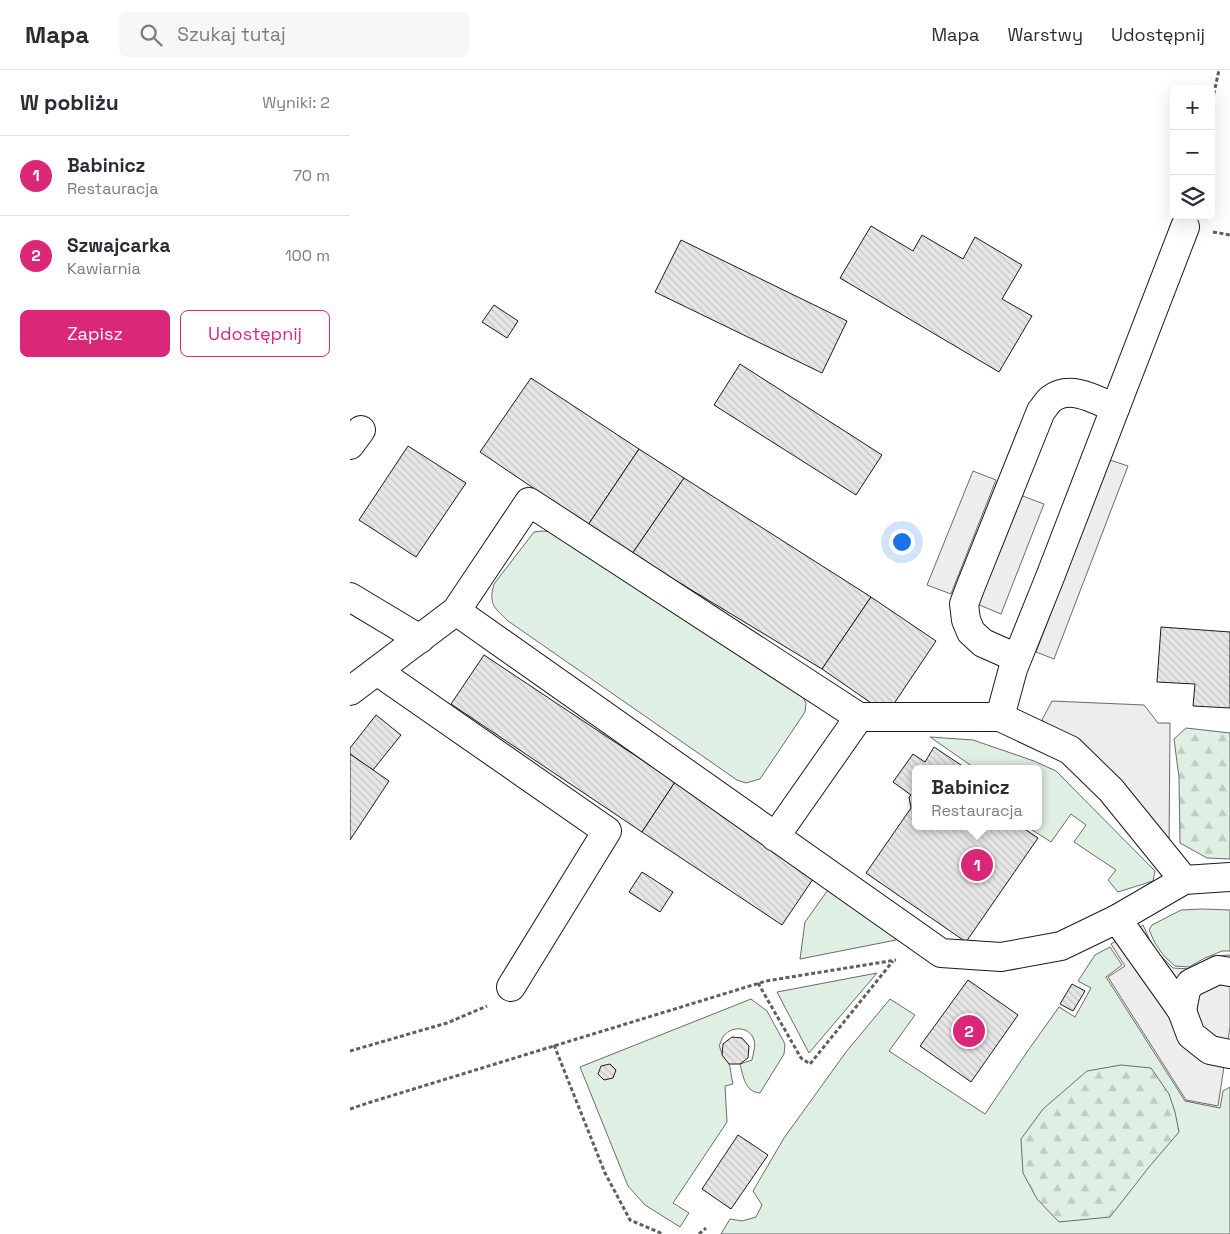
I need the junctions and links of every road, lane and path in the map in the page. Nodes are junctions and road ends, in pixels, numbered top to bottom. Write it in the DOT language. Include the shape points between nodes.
graph roads {
  1 [pos="1219,70"];
  2 [pos="1215,88"];
  3 [pos="1184,227"];
  4 [pos="1115,408"];
  5 [pos="350,597"];
  6 [pos="456,611"];
  7 [pos="420,639"];
  8 [pos="1017,658"];
  9 [pos="377,672"];
  10 [pos="350,691"];
  11 [pos="859,717"];
  12 [pos="1000,717"];
  13 [pos="775,837"];
  14 [pos="1230,877"];
  15 [pos="1184,880"];
  16 [pos="1117,919"];
  17 [pos="941,953"];
  18 [pos="893,960"];
  19 [pos="1230,972"];
  20 [pos="758,983"];
  21 [pos="511,987"];
  22 [pos="1182,1011"];
  23 [pos="554,1045"];
  24 [pos="350,1051"];
  25 [pos="1230,1054"];
  26 [pos="350,1110"];
  27 [pos="706,1228"];
  28 [pos="664,1234"];
  29 [pos="699,1234"];
  1 -- 2 [label="path"];
  3 -- 4 [label="street"];
  4 -- 8 [label="street"];
  4 -- 8 [label="street" via="1067,392 1051,399 1040,411 970,588 964,604 971,632 983,643"];
  5 -- 7 [label="street"];
  6 -- 7 [label="street"];
  6 -- 11 [label="street" via="529,502"];
  6 -- 13 [label="street"];
  7 -- 9 [label="street"];
  8 -- 12 [label="street"];
  9 -- 10 [label="street"];
  9 -- 21 [label="street" via="607,832"];
  11 -- 12 [label="street"];
  11 -- 13 [label="street"];
  12 -- 15 [label="street" via="1070,750 1111,790"];
  13 -- 17 [label="street"];
  14 -- 15 [label="street"];
  15 -- 16 [label="street"];
  16 -- 17 [label="street" via="1061,946 1001,957"];
  16 -- 22 [label="street"];
  17 -- 18 [label="path"];
  18 -- 20 [label="path"];
  18 -- 20 [label="path" via="810,1064 801,1058"];
  19 -- 22 [label="street" via="1218,970 1191,983 1186,990"];
  20 -- 23 [label="path"];
  21 -- 24 [label="path" via="494,1003 448,1023"];
  22 -- 25 [label="street" via="1191,1035 1210,1050"];
  23 -- 26 [label="path"];
  23 -- 28 [label="path" via="605,1173 630,1220"];
  27 -- 29 [label="path"];
}
